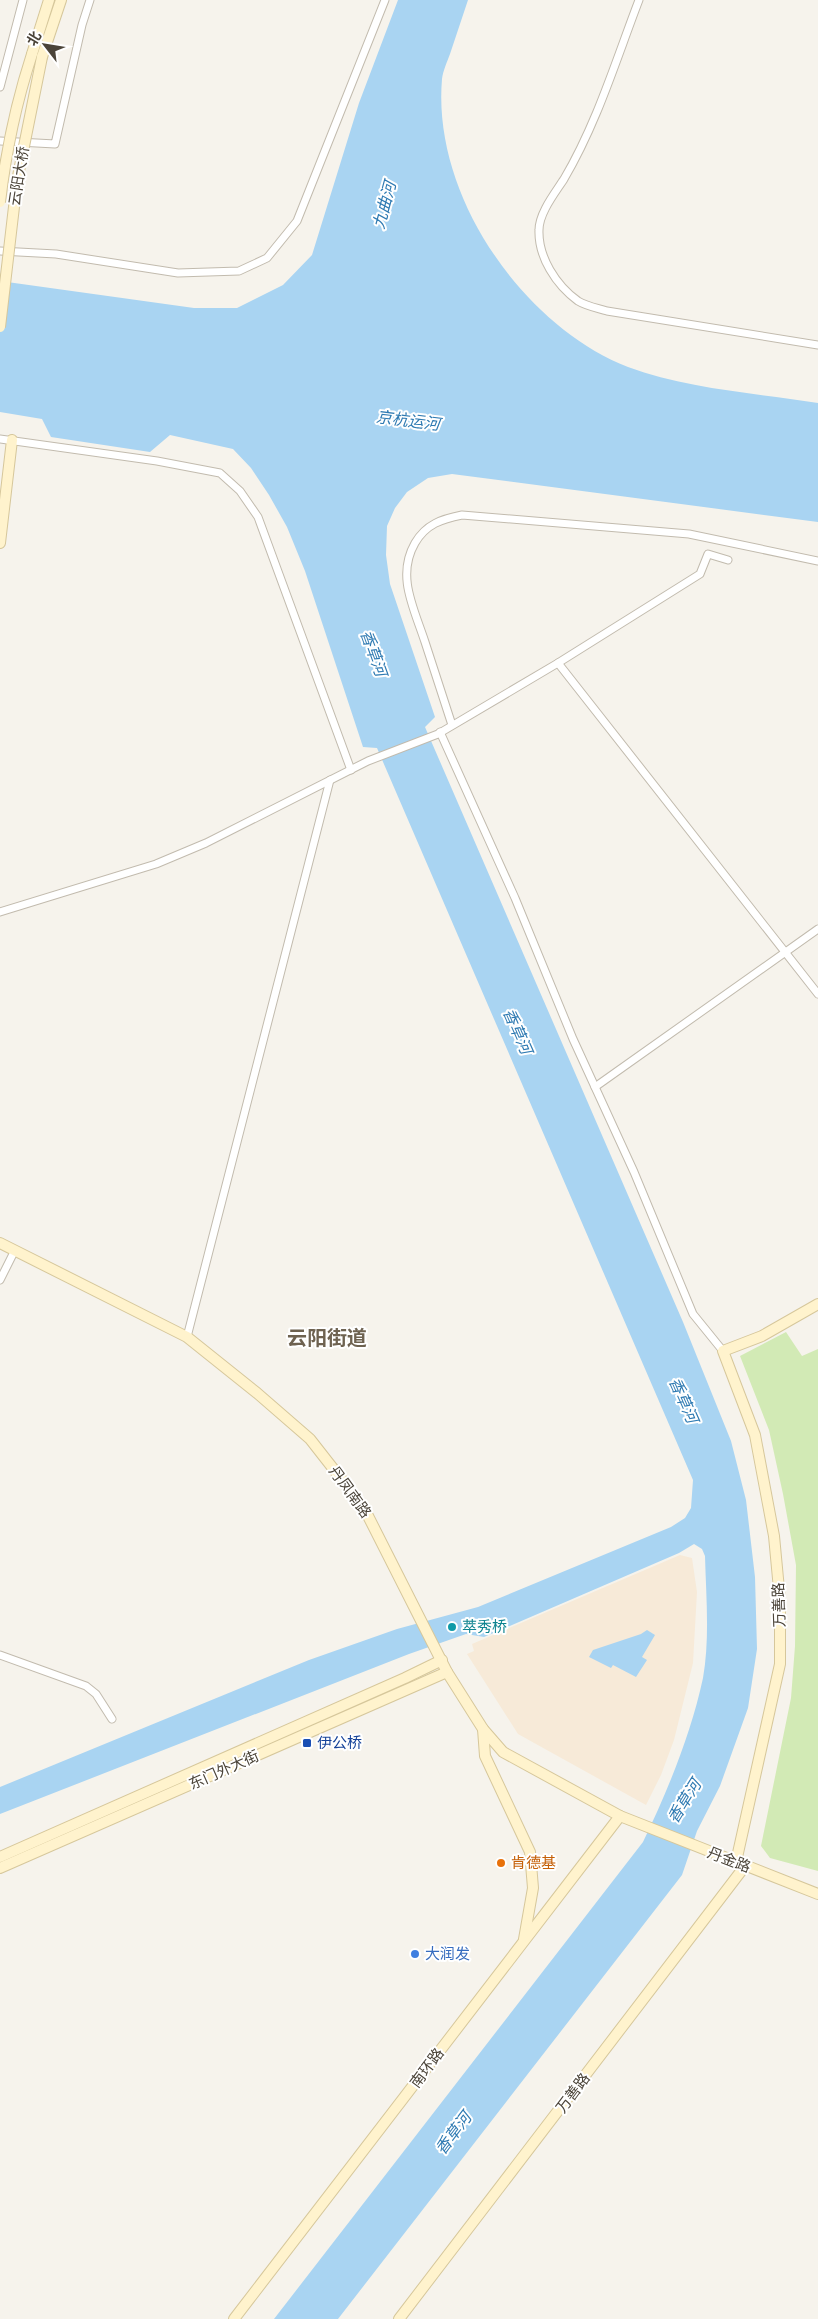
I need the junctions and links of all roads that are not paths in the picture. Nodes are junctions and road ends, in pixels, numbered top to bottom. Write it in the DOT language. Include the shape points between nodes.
graph roads {
  1 [pos="23,0"];
  2 [pos="49,0"];
  3 [pos="61,0"];
  4 [pos="90,0"];
  5 [pos="385,0"];
  6 [pos="639,0"];
  7 [pos="37,56"];
  8 [pos="0,88"];
  9 [pos="0,141"];
  10 [pos="0,202"];
  11 [pos="0,251"];
  12 [pos="0,327"];
  13 [pos="818,344"];
  14 [pos="0,439"];
  15 [pos="12,440"];
  16 [pos="0,543"];
  17 [pos="728,560"];
  18 [pos="818,561"];
  19 [pos="558,663"];
  20 [pos="452,725"];
  21 [pos="439,733"];
  22 [pos="351,770"];
  23 [pos="330,780"];
  24 [pos="0,912"];
  25 [pos="818,929"];
  26 [pos="786,952"];
  27 [pos="818,994"];
  28 [pos="596,1087"];
  29 [pos="0,1243"];
  30 [pos="14,1250"];
  31 [pos="0,1280"];
  32 [pos="818,1304"];
  33 [pos="187,1337"];
  34 [pos="723,1351"];
  35 [pos="0,1656"];
  36 [pos="442,1660"];
  37 [pos="447,1672"];
  38 [pos="112,1719"];
  39 [pos="483,1729"];
  40 [pos="620,1816"];
  41 [pos="0,1857"];
  42 [pos="741,1864"];
  43 [pos="0,1868"];
  44 [pos="818,1894"];
  45 [pos="523,1942"];
  46 [pos="403,2318"];
  47 [pos="234,2319"];
  1 -- 8 [label="street"];
  2 -- 7 [label="main road"];
  3 -- 7 [label="main road"];
  4 -- 9 [label="street" via="55,144"];
  5 -- 11 [label="street" via="297,221 267,258 238,271 178,273 56,254"];
  6 -- 13 [label="street" via="589,131 539,227 540,246 553,276 579,302 607,311"];
  7 -- 10 [label="main road, 云阳大桥, bridge" via="18,97 6,148"];
  7 -- 12 [label="main road, 云阳大桥, bridge" via="17,180"];
  14 -- 15 [label="street"];
  15 -- 16 [label="main road"];
  15 -- 22 [label="street" via="220,473 240,491 258,517"];
  17 -- 19 [label="street" via="708,554 700,574"];
  18 -- 20 [label="street" via="689,534 462,515 442,519 426,528 418,538 408,555 405,572"];
  19 -- 20 [label="street"];
  19 -- 26 [label="street"];
  20 -- 21 [label="street"];
  21 -- 22 [label="street"];
  21 -- 28 [label="street" via="515,898"];
  22 -- 23 [label="street"];
  23 -- 24 [label="street" via="206,843 156,864"];
  23 -- 33 [label="street"];
  25 -- 26 [label="street"];
  26 -- 27 [label="street"];
  26 -- 28 [label="street"];
  28 -- 34 [label="street" via="693,1314"];
  29 -- 30 [label="main road, 丹凤南路"];
  30 -- 31 [label="street"];
  30 -- 33 [label="main road, 丹凤南路"];
  32 -- 34 [label="main road" via="762,1336"];
  33 -- 36 [label="main road, 丹凤南路" via="310,1439 364,1508"];
  34 -- 42 [label="main road, 万善路" via="755,1434 774,1536 780,1600 780,1664"];
  35 -- 38 [label="street" via="86,1686 96,1694"];
  36 -- 37 [label="main road, 丹凤南路"];
  36 -- 41 [label="main road, 东门外大街"];
  37 -- 39 [label="main road, 丹凤南路"];
  37 -- 43 [label="main road, 东门外大街"];
  39 -- 40 [label="main road, 丹凤南路" via="503,1752"];
  39 -- 45 [label="main road" via="485,1756 530,1852 533,1888"];
  40 -- 42 [label="main road, 丹金路"];
  40 -- 45 [label="main road, 南环路"];
  42 -- 44 [label="main road, 丹金路"];
  42 -- 46 [label="main road, 万善路"];
  45 -- 47 [label="main road, 南环路"];
}
